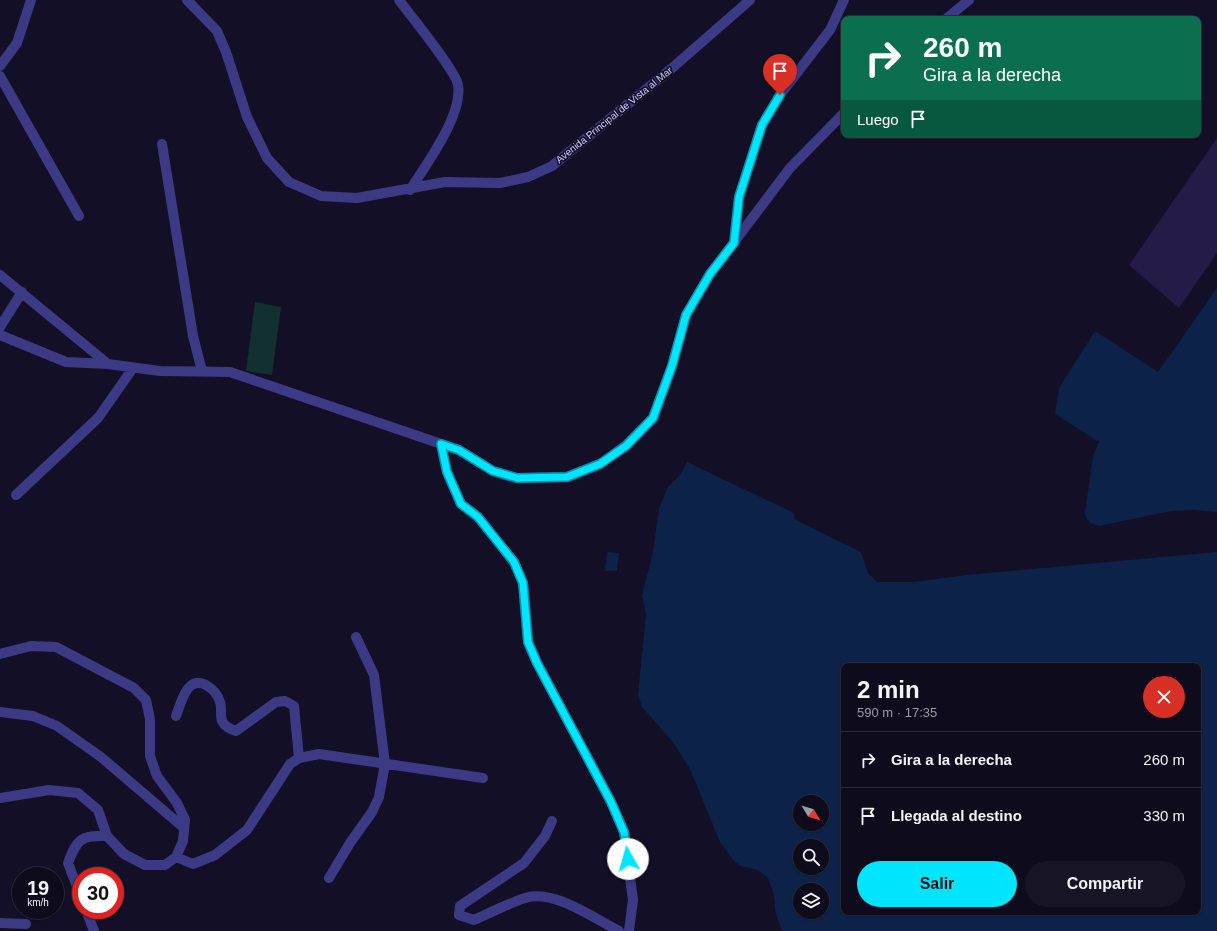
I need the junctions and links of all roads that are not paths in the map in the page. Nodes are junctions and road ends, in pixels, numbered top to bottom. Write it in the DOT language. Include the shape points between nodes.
graph roads {
  1 [pos="32,0"];
  2 [pos="187,0"];
  3 [pos="399,0"];
  4 [pos="750,0"];
  5 [pos="844,0"];
  6 [pos="969,0"];
  7 [pos="950,16"];
  8 [pos="0,66"];
  9 [pos="0,76"];
  10 [pos="841,116"];
  11 [pos="162,144"];
  12 [pos="410,190"];
  13 [pos="79,216"];
  14 [pos="734,243"];
  15 [pos="0,275"];
  16 [pos="22,292"];
  17 [pos="0,327"];
  18 [pos="0,335"];
  19 [pos="108,364"];
  20 [pos="133,368"];
  21 [pos="202,371"];
  22 [pos="441,444"];
  23 [pos="16,495"];
  24 [pos="356,637"];
  25 [pos="0,654"];
  26 [pos="0,712"];
  27 [pos="176,716"];
  28 [pos="299,758"];
  29 [pos="385,764"];
  30 [pos="482,778"];
  31 [pos="0,798"];
  32 [pos="552,821"];
  33 [pos="184,828"];
  34 [pos="107,836"];
  35 [pos="176,857"];
  36 [pos="72,873"];
  37 [pos="329,878"];
  38 [pos="89,919"];
  39 [pos="0,923"];
  40 [pos="26,924"];
  41 [pos="94,931"];
  42 [pos="619,931"];
  43 [pos="629,931"];
  1 -- 8 [label="street" via="17,43"];
  2 -- 12 [label="street, Avenida Principal de Vista al Mar" via="217,32 247,117 267,158 289,182 321,196 357,198"];
  3 -- 12 [label="street" via="450,68 458,84 458,99 444,137"];
  4 -- 12 [label="street, Avenida Principal de Vista al Mar" via="671,69 552,166 528,177 500,183 445,182"];
  5 -- 14 [label="street" via="830,30 780,95 762,125 739,197"];
  6 -- 7 [label="street"];
  9 -- 13 [label="street"];
  10 -- 14 [label="street" via="790,168"];
  11 -- 21 [label="street" via="193,336"];
  14 -- 22 [label="street" via="710,274 686,315 672,366 653,418 626,446 600,464 567,477 517,478 493,471 459,450"];
  15 -- 16 [label="street"];
  16 -- 17 [label="street"];
  16 -- 19 [label="street"];
  18 -- 19 [label="street" via="66,362"];
  19 -- 20 [label="street"];
  20 -- 21 [label="street"];
  20 -- 23 [label="street" via="98,418"];
  21 -- 22 [label="street" via="230,372"];
  22 -- 43 [label="street" via="447,472 461,504 478,517 514,562 523,583 528,642 624,832 633,900"];
  24 -- 29 [label="street" via="374,675"];
  25 -- 33 [label="street" via="31,646 56,647 134,688 146,700 150,719 150,756 157,776 185,820"];
  26 -- 33 [label="street" via="33,716 57,726 101,757"];
  27 -- 28 [label="street" via="186,692 196,683 213,689 220,701 222,720 228,729 236,731 276,702 285,702 294,706"];
  28 -- 29 [label="street" via="319,754"];
  28 -- 35 [label="street" via="290,764 246,830 215,855 193,864"];
  29 -- 30 [label="street"];
  29 -- 37 [label="street" via="379,797 372,812"];
  31 -- 34 [label="street" via="49,790 78,793 98,810"];
  32 -- 42 [label="street" via="545,836 524,864 460,906 459,915 474,920 526,898 549,897"];
  33 -- 35 [label="street" via="183,842"];
  34 -- 35 [label="street" via="124,854 145,865 165,865"];
  34 -- 36 [label="street" via="90,835 75,844 68,863"];
  38 -- 41 [label="street"];
  39 -- 40 [label="street"];
}
